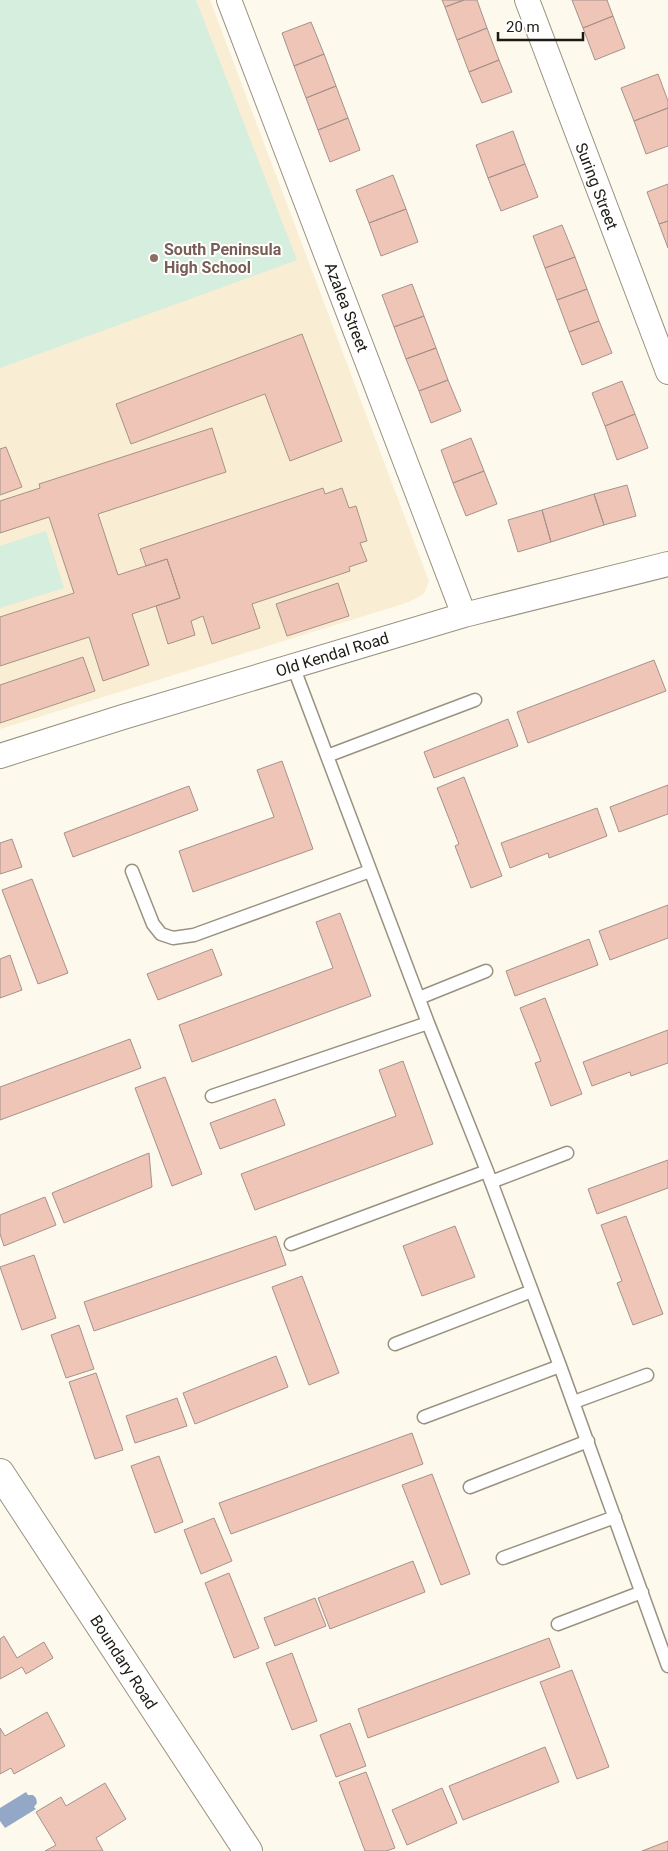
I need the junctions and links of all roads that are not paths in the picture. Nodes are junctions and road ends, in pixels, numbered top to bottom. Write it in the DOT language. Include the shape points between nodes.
graph roads {
  1 [pos="229,0"];
  2 [pos="527,0"];
  3 [pos="668,372"];
  4 [pos="668,564"];
  5 [pos="464,615"];
  6 [pos="293,666"];
  7 [pos="475,700"];
  8 [pos="0,756"];
  9 [pos="327,756"];
  10 [pos="370,870"];
  11 [pos="132,872"];
  12 [pos="486,971"];
  13 [pos="419,998"];
  14 [pos="428,1023"];
  15 [pos="212,1096"];
  16 [pos="567,1153"];
  17 [pos="489,1177"];
  18 [pos="291,1244"];
  19 [pos="532,1291"];
  20 [pos="395,1344"];
  21 [pos="560,1366"];
  22 [pos="647,1375"];
  23 [pos="574,1402"];
  24 [pos="424,1417"];
  25 [pos="588,1441"];
  26 [pos="0,1473"];
  27 [pos="470,1487"];
  28 [pos="615,1517"];
  29 [pos="503,1558"];
  30 [pos="642,1592"];
  31 [pos="558,1624"];
  32 [pos="668,1666"];
  33 [pos="248,1851"];
  1 -- 5 [label="street, Azalea Street"];
  2 -- 3 [label="street, Suring Street"];
  4 -- 5 [label="street, Old Kendal Road"];
  5 -- 6 [label="street, Old Kendal Road"];
  6 -- 8 [label="street, Old Kendal Road"];
  6 -- 9 [label="lane"];
  7 -- 9 [label="lane"];
  9 -- 10 [label="lane"];
  10 -- 11 [label="lane" via="194,935 173,938 161,934 153,924"];
  10 -- 13 [label="lane"];
  12 -- 13 [label="lane"];
  13 -- 14 [label="lane"];
  14 -- 15 [label="lane"];
  14 -- 17 [label="lane"];
  16 -- 17 [label="lane"];
  17 -- 18 [label="lane"];
  17 -- 19 [label="lane"];
  19 -- 20 [label="lane"];
  19 -- 21 [label="lane"];
  21 -- 23 [label="lane"];
  21 -- 24 [label="lane"];
  22 -- 23 [label="lane"];
  23 -- 25 [label="lane"];
  25 -- 27 [label="lane"];
  25 -- 28 [label="lane"];
  26 -- 33 [label="street, Boundary Road"];
  28 -- 29 [label="lane"];
  28 -- 30 [label="lane"];
  30 -- 31 [label="lane"];
  30 -- 32 [label="lane"];
}
